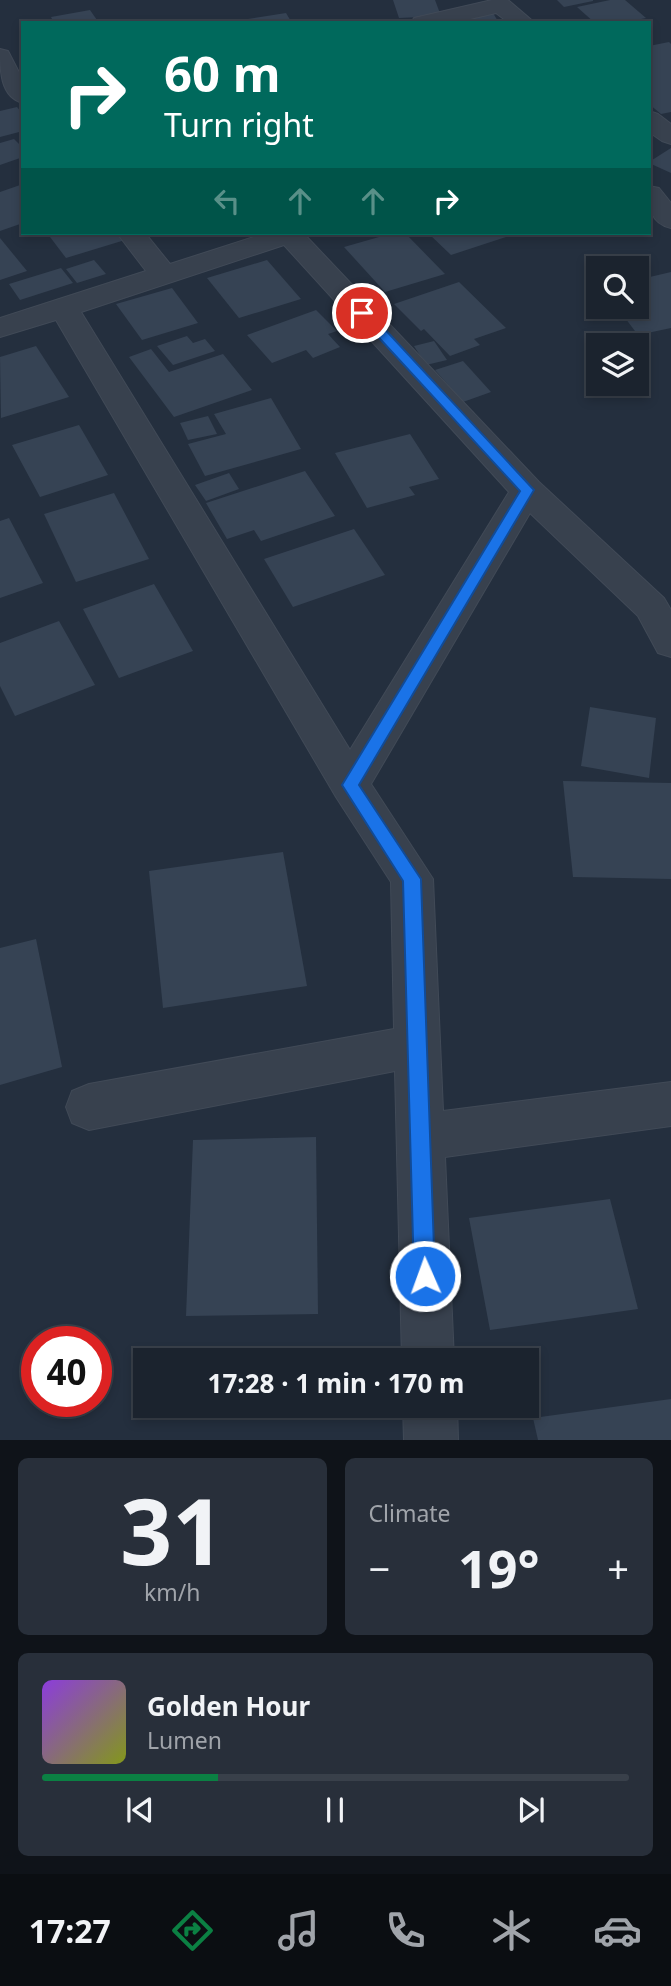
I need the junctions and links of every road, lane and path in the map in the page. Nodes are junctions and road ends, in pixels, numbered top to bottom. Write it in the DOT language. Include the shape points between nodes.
graph roads {
  1 [pos="431,21"];
  2 [pos="521,21"];
  3 [pos="0,56"];
  4 [pos="11,87"];
  5 [pos="651,121"];
  6 [pos="671,136"];
  7 [pos="651,141"];
  8 [pos="651,196"];
  9 [pos="671,220"];
  10 [pos="133,235"];
  11 [pos="286,235"];
  12 [pos="294,235"];
  13 [pos="163,274"];
  14 [pos="64,308"];
  15 [pos="0,328"];
  16 [pos="527,490"];
  17 [pos="671,643"];
  18 [pos="350,785"];
  19 [pos="417,1046"];
  20 [pos="671,1104"];
  21 [pos="89,1107"];
  22 [pos="420,1137"];
  23 [pos="428,1348"];
  24 [pos="430,1418"];
  25 [pos="431,1440"];
  1 -- 2 [label="street" via="500,5"];
  3 -- 4 [label="street"];
  5 -- 6 [label="street"];
  6 -- 7 [label="street"];
  8 -- 9 [label="street"];
  10 -- 13 [label="street"];
  11 -- 13 [label="street"];
  12 -- 16 [label="street"];
  13 -- 14 [label="street"];
  14 -- 15 [label="street"];
  14 -- 18 [label="street"];
  16 -- 17 [label="street" via="651,607"];
  16 -- 18 [label="street"];
  18 -- 19 [label="street" via="412,879"];
  19 -- 21 [label="street"];
  19 -- 22 [label="street"];
  20 -- 22 [label="street"];
  22 -- 23 [label="street"];
  24 -- 25 [label="street"];
}
